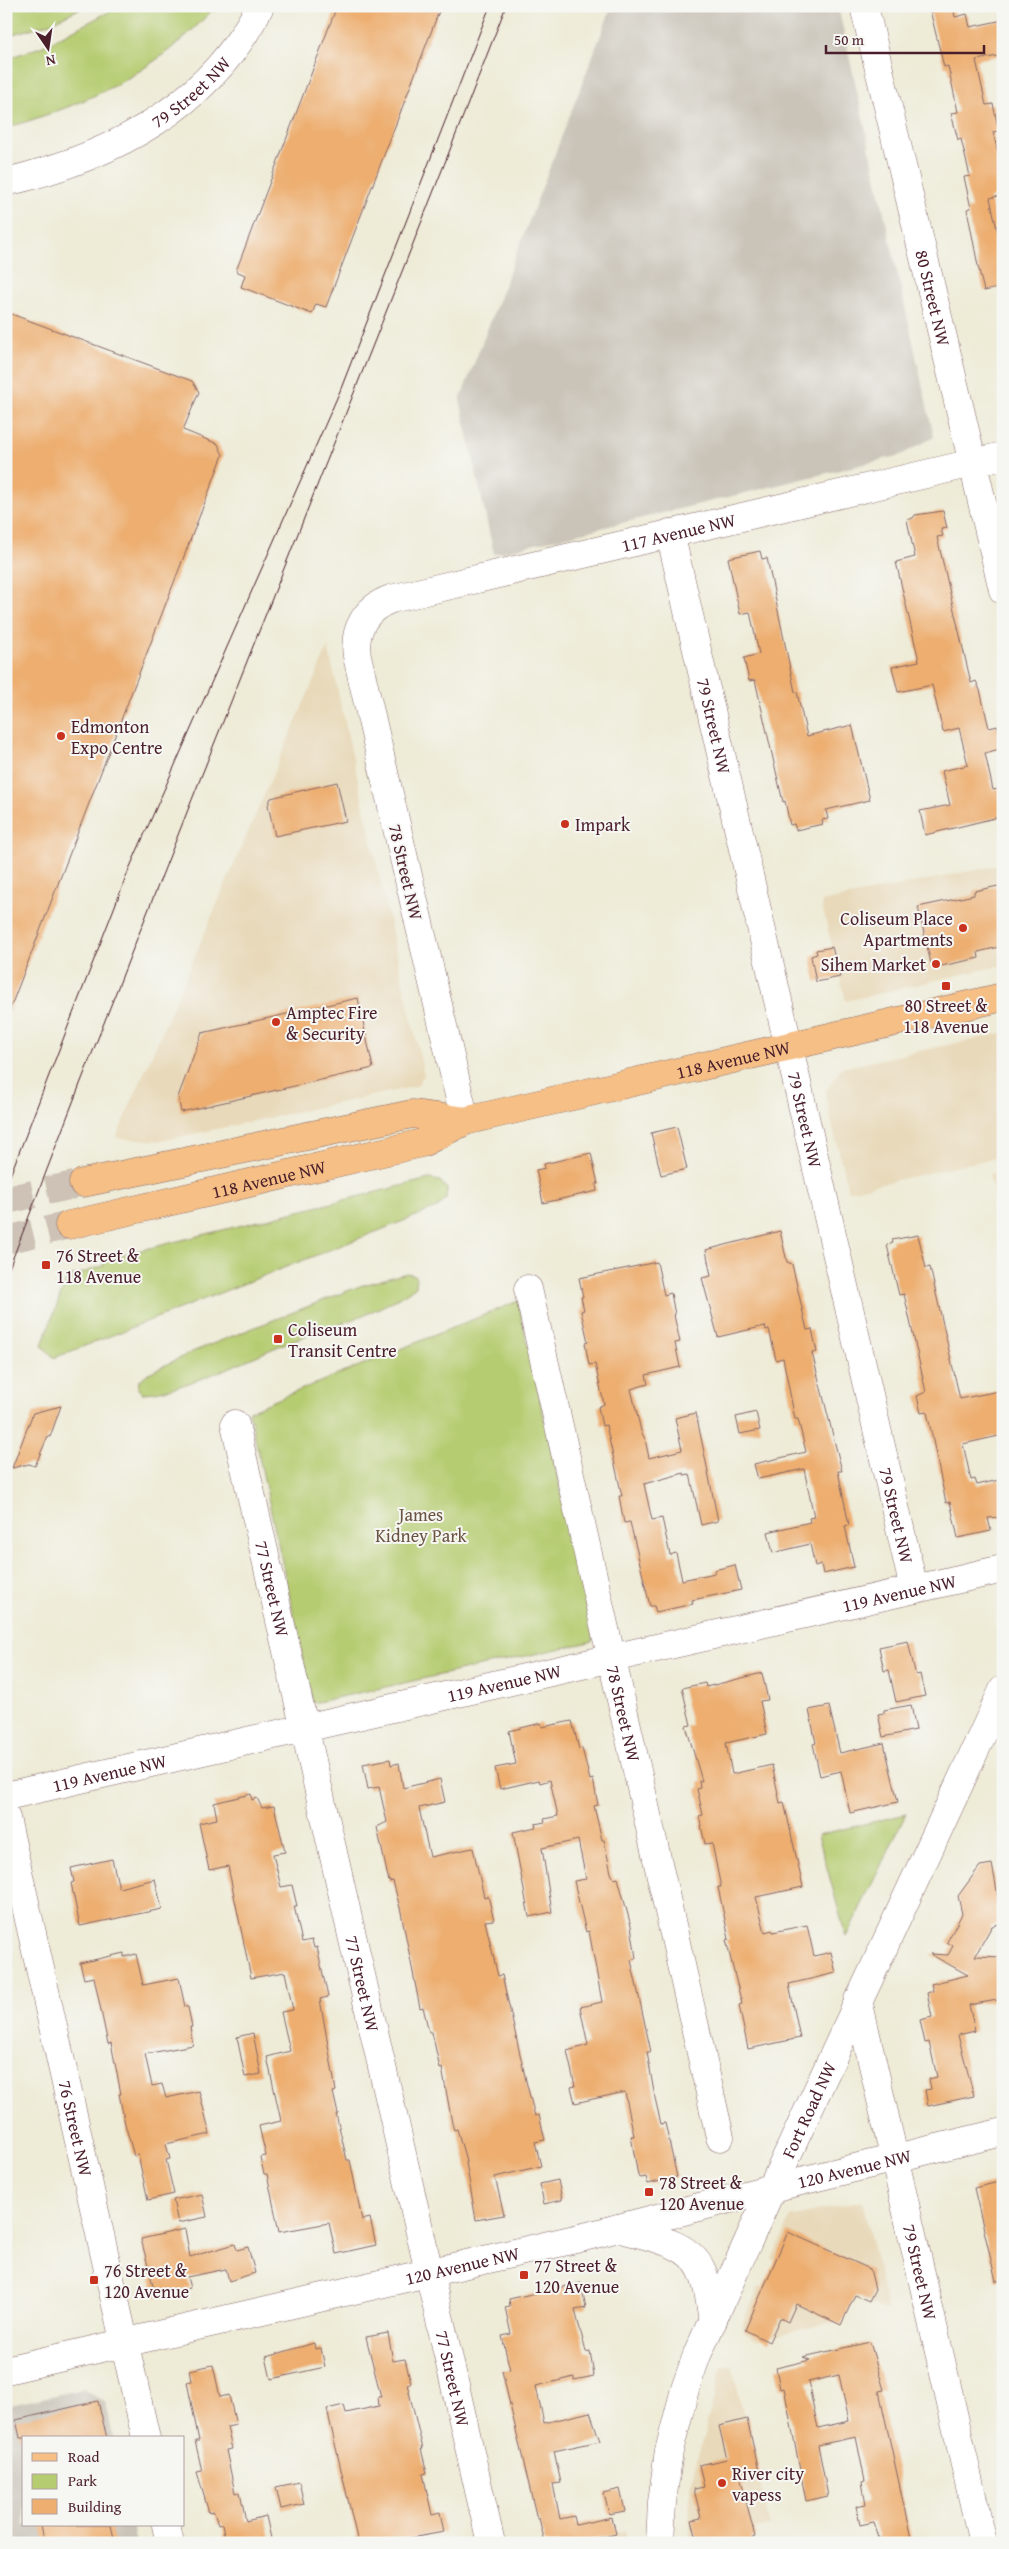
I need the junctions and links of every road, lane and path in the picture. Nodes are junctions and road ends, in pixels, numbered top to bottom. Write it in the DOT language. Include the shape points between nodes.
graph roads {
  1 [pos="260,6"];
  2 [pos="864,6"];
  3 [pos="6,182"];
  4 [pos="1003,456"];
  5 [pos="972,462"];
  6 [pos="670,533"];
  7 [pos="1003,590"];
  8 [pos="361,622"];
  9 [pos="1003,996"];
  10 [pos="788,1046"];
  11 [pos="465,1121"];
  12 [pos="83,1183"];
  13 [pos="69,1225"];
  14 [pos="528,1289"];
  15 [pos="235,1424"];
  16 [pos="1003,1569"];
  17 [pos="914,1589"];
  18 [pos="613,1658"];
  19 [pos="1003,1690"];
  20 [pos="305,1728"];
  21 [pos="6,1796"];
  22 [pos="6,1818"];
  23 [pos="858,2000"];
  24 [pos="1003,2132"];
  25 [pos="720,2137"];
  26 [pos="896,2158"];
  27 [pos="772,2188"];
  28 [pos="618,2228"];
  29 [pos="429,2271"];
  30 [pos="712,2321"];
  31 [pos="124,2343"];
  32 [pos="6,2370"];
  33 [pos="146,2436"];
  34 [pos="166,2526"];
  35 [pos="170,2543"];
  36 [pos="491,2543"];
  37 [pos="660,2543"];
  38 [pos="983,2543"];
  1 -- 3 [label="street, 79 Street NW" via="229,55 183,102 150,127 98,153"];
  2 -- 5 [label="street, 80 Street NW"];
  4 -- 5 [label="street, 117 Avenue NW"];
  5 -- 6 [label="street, 117 Avenue NW"];
  5 -- 7 [label="street, 80 Street NW"];
  6 -- 8 [label="street, 117 Avenue NW" via="391,599 376,605"];
  6 -- 10 [label="street, 79 Street NW"];
  8 -- 11 [label="street, 78 Street NW" via="356,638 357,656"];
  9 -- 10 [label="main road, 118 Avenue NW"];
  10 -- 11 [label="main road, 118 Avenue NW"];
  10 -- 17 [label="street, 79 Street NW"];
  11 -- 12 [label="main road, 118 Avenue NW" via="412,1114"];
  11 -- 13 [label="main road, 118 Avenue NW" via="422,1142"];
  14 -- 18 [label="street, 78 Street NW"];
  15 -- 20 [label="street, 77 Street NW"];
  16 -- 17 [label="street, 119 Avenue NW"];
  17 -- 18 [label="street, 119 Avenue NW"];
  18 -- 20 [label="street, 119 Avenue NW"];
  18 -- 25 [label="street, 78 Street NW"];
  19 -- 23 [label="street, Fort Road NW"];
  20 -- 21 [label="street, 119 Avenue NW"];
  20 -- 29 [label="street, 77 Street NW"];
  22 -- 31 [label="street, 76 Street NW"];
  23 -- 26 [label="street, 79 Street NW"];
  23 -- 27 [label="street, Fort Road NW"];
  24 -- 26 [label="street, 120 Avenue NW"];
  26 -- 27 [label="street, 120 Avenue NW"];
  26 -- 38 [label="street, 79 Street NW"];
  27 -- 28 [label="street, 120 Avenue NW"];
  27 -- 30 [label="street, Fort Road NW"];
  28 -- 29 [label="street, 120 Avenue NW"];
  28 -- 30 [label="street" via="669,2244 694,2258 703,2273"];
  29 -- 31 [label="street, 120 Avenue NW"];
  29 -- 36 [label="street, 77 Street NW"];
  30 -- 37 [label="street, Fort Road NW" via="684,2389 674,2424 665,2478"];
  31 -- 32 [label="street, 120 Avenue NW"];
  31 -- 33 [label="street, 76 Street NW"];
  34 -- 35 [label="street"];
}
